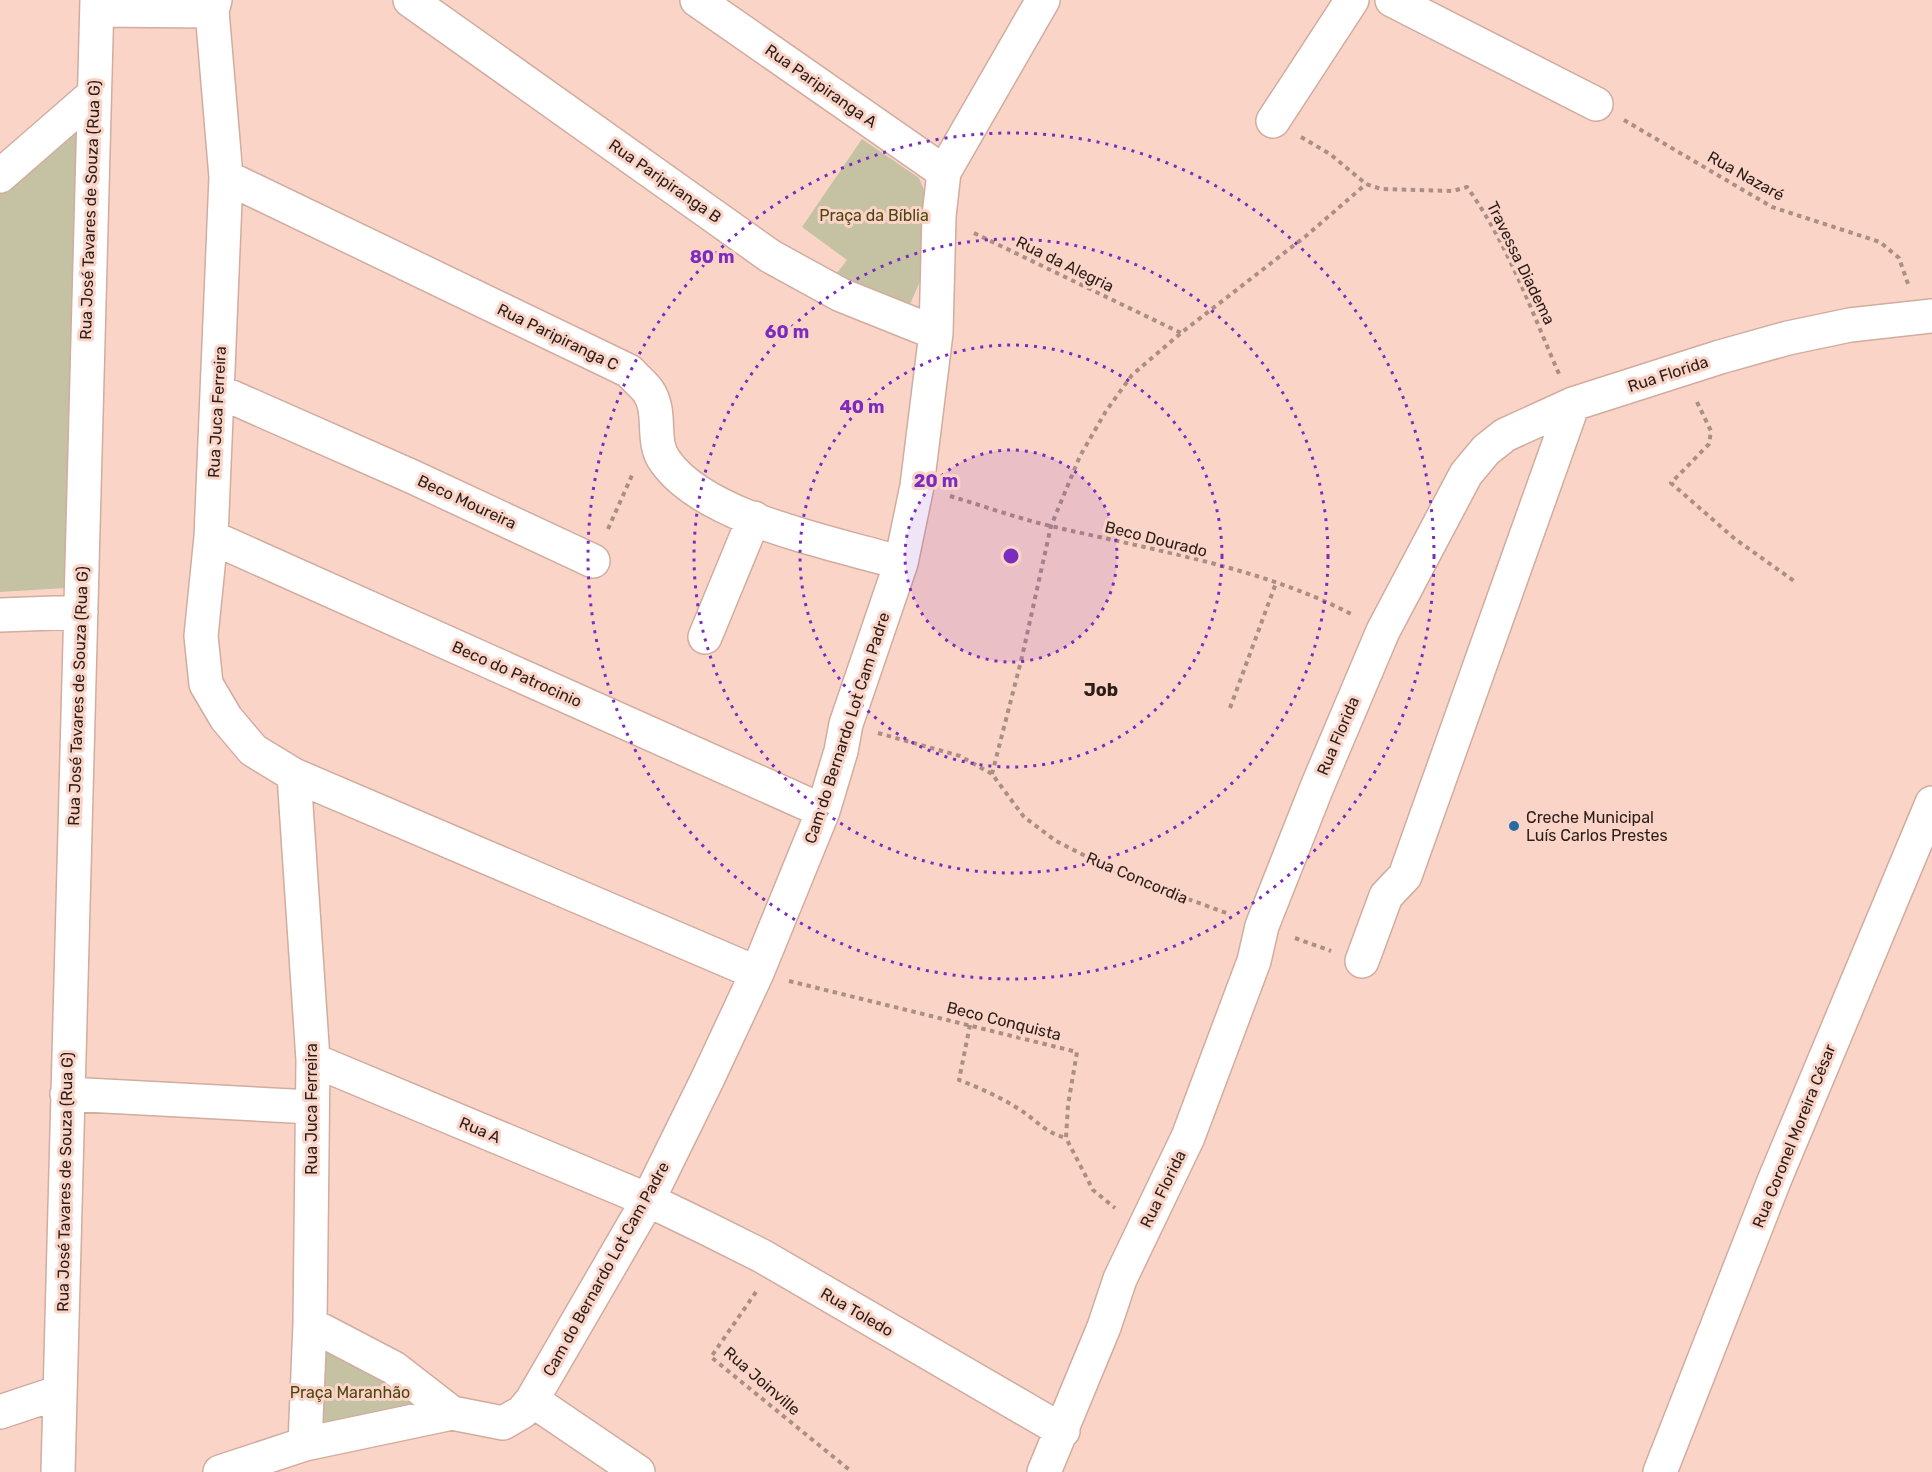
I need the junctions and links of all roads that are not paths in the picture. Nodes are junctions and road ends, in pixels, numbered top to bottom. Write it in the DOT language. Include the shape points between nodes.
graph roads {
  1 [pos="410,0"];
  2 [pos="697,0"];
  3 [pos="1043,0"];
  4 [pos="1352,0"];
  5 [pos="1392,0"];
  6 [pos="97,5"];
  7 [pos="213,5"];
  8 [pos="93,95"];
  9 [pos="1596,104"];
  10 [pos="1273,121"];
  11 [pos="944,172"];
  12 [pos="0,176"];
  13 [pos="226,177"];
  14 [pos="1924,316"];
  15 [pos="936,333"];
  16 [pos="218,391"];
  17 [pos="1573,404"];
  18 [pos="754,518"];
  19 [pos="211,537"];
  20 [pos="593,561"];
  21 [pos="901,563"];
  22 [pos="81,612"];
  23 [pos="0,615"];
  24 [pos="705,637"];
  25 [pos="294,775"];
  26 [pos="1932,803"];
  27 [pos="823,811"];
  28 [pos="1362,961"];
  29 [pos="757,973"];
  30 [pos="313,1060"];
  31 [pos="67,1094"];
  32 [pos="311,1107"];
  33 [pos="648,1200"];
  34 [pos="310,1324"];
  35 [pos="60,1392"];
  36 [pos="532,1400"];
  37 [pos="0,1412"];
  38 [pos="467,1417"];
  39 [pos="1062,1431"];
  40 [pos="305,1444"];
  41 [pos="58,1472"];
  42 [pos="220,1472"];
  43 [pos="638,1472"];
  44 [pos="1044,1472"];
  45 [pos="1660,1472"];
  1 -- 15 [label="street, Rua Paripiranga B" via="770,256 841,296"];
  2 -- 11 [label="street, Rua Paripiranga A"];
  3 -- 11 [label="street, Cam do Bernardo Lot Cam Padre"];
  4 -- 10 [label="street"];
  5 -- 9 [label="street"];
  6 -- 7 [label="street"];
  6 -- 8 [label="street, Rua José Tavares de Souza (Rua G)"];
  7 -- 13 [label="street, Rua Juca Ferreira"];
  8 -- 12 [label="street"];
  8 -- 22 [label="street, Rua José Tavares de Souza (Rua G)"];
  11 -- 15 [label="street, Cam do Bernardo Lot Cam Padre"];
  13 -- 16 [label="street, Rua Juca Ferreira"];
  13 -- 18 [label="street, Rua Paripiranga C" via="629,371 649,392 655,407 657,446 679,479 699,495"];
  14 -- 17 [label="street, Rua Florida" via="1788,338"];
  15 -- 21 [label="street, Cam do Bernardo Lot Cam Padre" via="917,486"];
  16 -- 19 [label="street, Rua Juca Ferreira"];
  16 -- 20 [label="street, Beco Moureira"];
  17 -- 28 [label="street" via="1405,876 1386,896"];
  17 -- 39 [label="street, Rua Florida" via="1505,435 1486,450 1447,506 1383,631 1262,926 1254,961 1188,1137 1120,1279"];
  18 -- 21 [label="street, Rua Paripiranga C"];
  18 -- 24 [label="street"];
  19 -- 25 [label="street, Rua Juca Ferreira" via="201,636 206,684 226,718 253,750"];
  19 -- 27 [label="street, Beco do Patrocinio"];
  21 -- 27 [label="street, Cam do Bernardo Lot Cam Padre" via="846,724"];
  22 -- 23 [label="street"];
  22 -- 31 [label="street, Rua José Tavares de Souza (Rua G)"];
  25 -- 29 [label="street, Rua Juca Ferreira"];
  25 -- 30 [label="street, Rua Juca Ferreira"];
  26 -- 45 [label="street, Rua Coronel Moreira César" via="1774,1181"];
  27 -- 29 [label="street, Cam do Bernardo Lot Cam Padre"];
  29 -- 33 [label="street, Cam do Bernardo Lot Cam Padre"];
  30 -- 32 [label="street, Rua Juca Ferreira"];
  30 -- 33 [label="street, Rua A"];
  31 -- 32 [label="street"];
  31 -- 35 [label="street, Rua José Tavares de Souza (Rua G)"];
  32 -- 34 [label="street, Rua Juca Ferreira"];
  33 -- 36 [label="street, Cam do Bernardo Lot Cam Padre"];
  33 -- 39 [label="street, Rua Toledo" via="776,1264"];
  34 -- 38 [label="street" via="394,1368"];
  34 -- 40 [label="street, Rua Juca Ferreira"];
  35 -- 37 [label="street"];
  35 -- 41 [label="street, Rua José Tavares de Souza (Rua G)"];
  36 -- 38 [label="street, Cam do Bernardo Lot Cam Padre" via="522,1412 503,1423"];
  36 -- 43 [label="street"];
  38 -- 40 [label="street, Cam do Bernardo Lot Cam Padre"];
  39 -- 44 [label="street, Rua Florida"];
  40 -- 42 [label="street, Cam do Bernardo Lot Cam Padre"];
}
